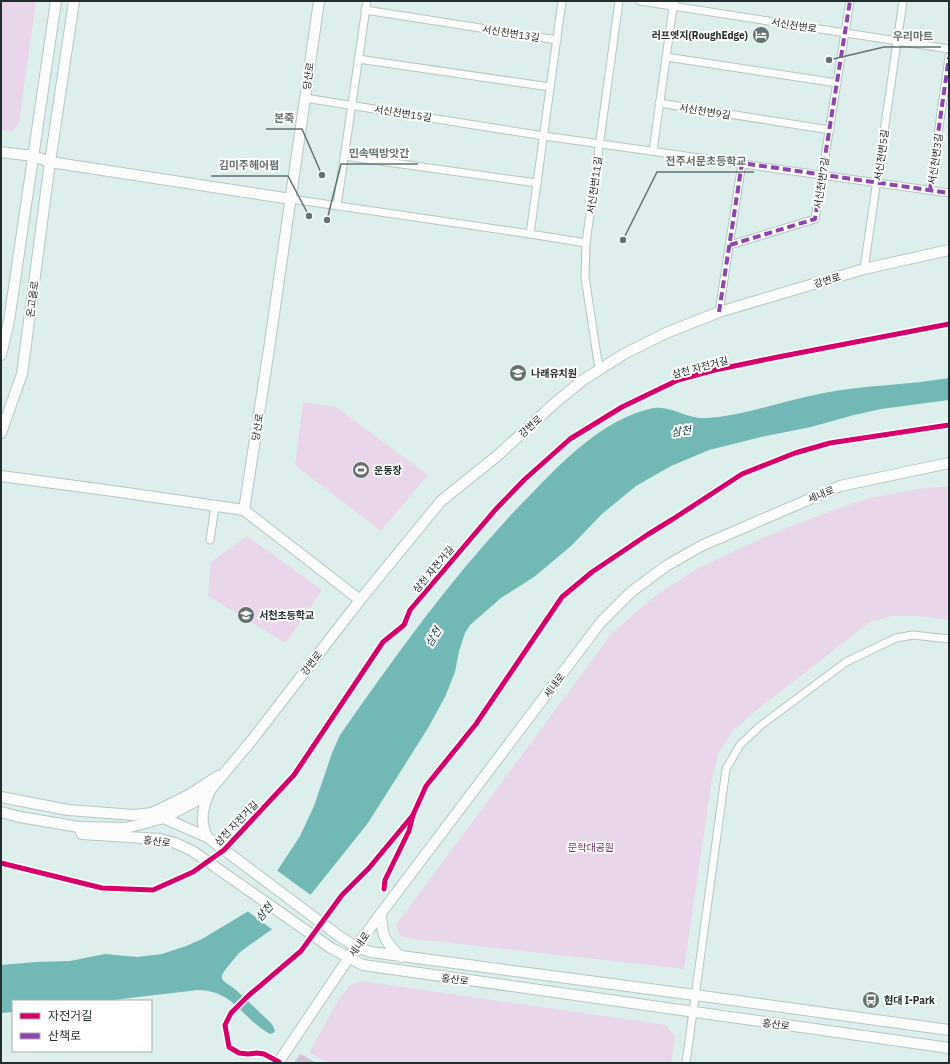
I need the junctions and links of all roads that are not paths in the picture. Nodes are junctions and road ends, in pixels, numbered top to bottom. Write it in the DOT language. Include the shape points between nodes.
graph roads {
  1 [pos="56,1"];
  2 [pos="74,1"];
  3 [pos="319,1"];
  4 [pos="366,1"];
  5 [pos="562,1"];
  6 [pos="619,1"];
  7 [pos="640,1"];
  8 [pos="850,1"];
  9 [pos="903,1"];
  10 [pos="674,4"];
  11 [pos="365,10"];
  12 [pos="845,33"];
  13 [pos="557,40"];
  14 [pos="897,40"];
  15 [pos="949,48"];
  16 [pos="666,56"];
  17 [pos="949,57"];
  18 [pos="358,59"];
  19 [pos="837,83"];
  20 [pos="550,87"];
  21 [pos="305,98"];
  22 [pos="946,99"];
  23 [pos="659,103"];
  24 [pos="352,105"];
  25 [pos="830,130"];
  26 [pos="544,136"];
  27 [pos="600,143"];
  28 [pos="653,151"];
  29 [pos="1,152"];
  30 [pos="33,156"];
  31 [pos="344,156"];
  32 [pos="50,162"];
  33 [pos="742,163"];
  34 [pos="822,175"];
  35 [pos="537,183"];
  36 [pos="877,183"];
  37 [pos="930,190"];
  38 [pos="949,194"];
  39 [pos="291,199"];
  40 [pos="337,206"];
  41 [pos="530,234"];
  42 [pos="586,243"];
  43 [pos="730,245"];
  44 [pos="949,250"];
  45 [pos="864,269"];
  46 [pos="719,312"];
  47 [pos="1,355"];
  48 [pos="599,369"];
  49 [pos="1,433"];
  50 [pos="949,463"];
  51 [pos="1,476"];
  52 [pos="215,506"];
  53 [pos="244,510"];
  54 [pos="210,540"];
  55 [pos="360,600"];
  56 [pos="949,639"];
  57 [pos="226,771"];
  58 [pos="211,789"];
  59 [pos="1,797"];
  60 [pos="1,812"];
  61 [pos="152,813"];
  62 [pos="164,818"];
  63 [pos="80,827"];
  64 [pos="207,837"];
  65 [pos="381,913"];
  66 [pos="356,947"];
  67 [pos="401,957"];
  68 [pos="349,959"];
  69 [pos="695,995"];
  70 [pos="693,1013"];
  71 [pos="949,1030"];
  72 [pos="949,1048"];
  73 [pos="278,1063"];
  74 [pos="686,1063"];
  1 -- 30 [label="street, 온고을로"];
  2 -- 32 [label="street, 온고을로"];
  3 -- 21 [label="street, 당산로"];
  4 -- 11 [label="street"];
  5 -- 13 [label="street"];
  6 -- 27 [label="street, 서신천변11길"];
  7 -- 10 [label="street, 서신천변로"];
  8 -- 12 [label="street, 서신천변7길"];
  9 -- 14 [label="street, 서신천변5길"];
  10 -- 12 [label="street, 서신천변로"];
  10 -- 16 [label="street"];
  11 -- 13 [label="street, 서신천변13길"];
  11 -- 18 [label="street"];
  12 -- 14 [label="street, 서신천변로"];
  12 -- 19 [label="street, 서신천변7길"];
  13 -- 20 [label="street"];
  14 -- 15 [label="street, 서신천변로"];
  14 -- 36 [label="street, 서신천변5길"];
  16 -- 19 [label="street"];
  16 -- 23 [label="street"];
  17 -- 22 [label="street, 서신천변3길"];
  18 -- 20 [label="street"];
  18 -- 24 [label="street"];
  19 -- 25 [label="street, 서신천변7길"];
  20 -- 26 [label="street"];
  21 -- 24 [label="street, 서신천변15길"];
  21 -- 39 [label="street, 당산로"];
  22 -- 37 [label="street, 서신천변3길"];
  23 -- 25 [label="street, 서신천변9길"];
  23 -- 28 [label="street"];
  24 -- 26 [label="street, 서신천변15길"];
  24 -- 31 [label="street"];
  25 -- 34 [label="street, 서신천변7길"];
  26 -- 27 [label="street"];
  26 -- 35 [label="street"];
  27 -- 28 [label="street"];
  27 -- 42 [label="street, 서신천변11길"];
  28 -- 33 [label="street"];
  29 -- 30 [label="street"];
  30 -- 32 [label="street"];
  30 -- 47 [label="street, 온고을로" via="9,321"];
  31 -- 35 [label="street"];
  31 -- 40 [label="street"];
  32 -- 39 [label="street"];
  32 -- 49 [label="street, 온고을로" via="22,374"];
  33 -- 34 [label="street"];
  33 -- 43 [label="street"];
  34 -- 36 [label="street"];
  34 -- 43 [label="street, 서신천변7길" via="815,219"];
  35 -- 41 [label="street"];
  36 -- 37 [label="street"];
  36 -- 45 [label="street, 서신천변5길"];
  37 -- 38 [label="street"];
  39 -- 40 [label="street"];
  39 -- 53 [label="street, 당산로"];
  40 -- 41 [label="street"];
  41 -- 42 [label="street"];
  42 -- 48 [label="street, 서신천변11길" via="585,277"];
  43 -- 46 [label="street"];
  44 -- 45 [label="street, 강변로"];
  45 -- 46 [label="street, 강변로"];
  46 -- 48 [label="street, 강변로" via="666,333"];
  48 -- 55 [label="street, 강변로" via="556,402 497,456 441,501"];
  50 -- 65 [label="street, 세내로" via="840,486 702,546 666,566 631,592 601,622"];
  51 -- 52 [label="street"];
  52 -- 53 [label="street"];
  52 -- 54 [label="street"];
  53 -- 55 [label="street"];
  55 -- 57 [label="street, 강변로"];
  56 -- 69 [label="street" via="913,635 896,638 846,662 760,726 740,745 726,769"];
  57 -- 58 [label="street, 강변로"];
  57 -- 61 [label="street, 강변로" via="189,795"];
  58 -- 62 [label="street, 강변로" via="200,799"];
  58 -- 64 [label="street" via="202,813 203,828"];
  59 -- 61 [label="street, 홍산로" via="68,810 134,815"];
  60 -- 63 [label="street, 홍산로"];
  61 -- 62 [label="street, 홍산로"];
  62 -- 63 [label="street, 강변로" via="126,828"];
  62 -- 64 [label="street, 홍산로"];
  63 -- 68 [label="street, 홍산로" via="82,834 160,840 191,850"];
  64 -- 66 [label="street, 홍산로"];
  65 -- 66 [label="street, 세내로"];
  65 -- 67 [label="street" via="382,932 389,946"];
  66 -- 67 [label="street, 홍산로"];
  66 -- 68 [label="street, 세내로"];
  67 -- 69 [label="street, 홍산로"];
  68 -- 70 [label="street, 홍산로" via="363,965"];
  68 -- 73 [label="street, 세내로"];
  69 -- 70 [label="street"];
  69 -- 71 [label="street, 홍산로"];
  70 -- 72 [label="street, 홍산로"];
  70 -- 74 [label="street"];
}
